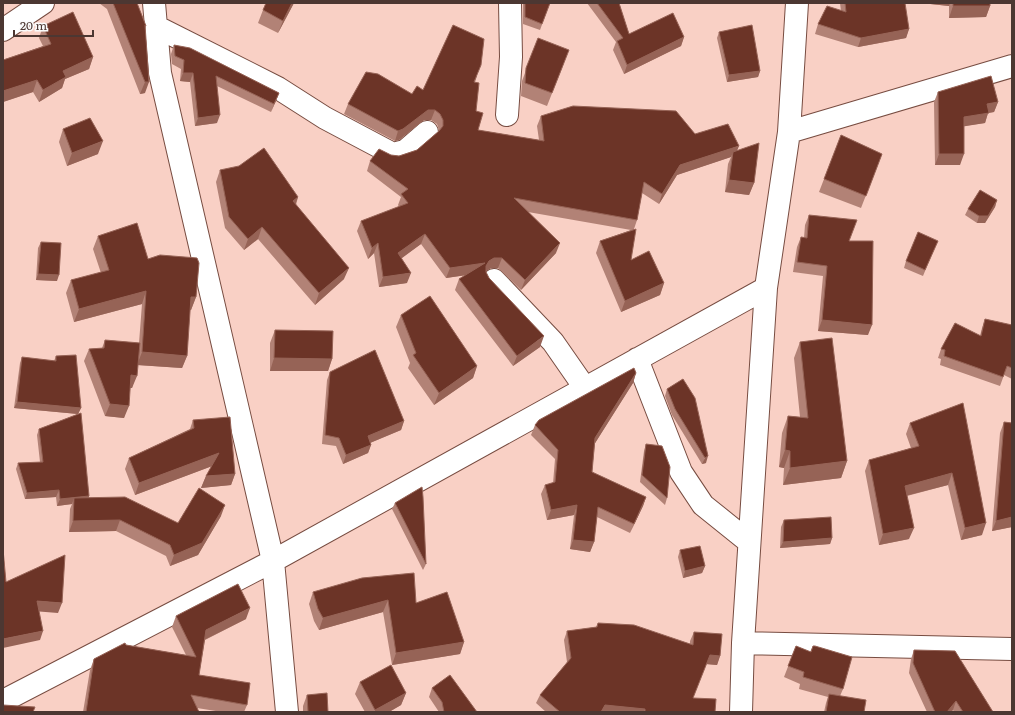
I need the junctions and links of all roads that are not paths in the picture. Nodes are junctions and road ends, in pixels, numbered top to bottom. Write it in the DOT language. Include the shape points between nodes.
graph roads {
  1 [pos="43,3"];
  2 [pos="154,3"];
  3 [pos="510,3"];
  4 [pos="796,3"];
  5 [pos="157,27"];
  6 [pos="3,30"];
  7 [pos="1012,66"];
  8 [pos="507,115"];
  9 [pos="427,132"];
  10 [pos="789,132"];
  11 [pos="494,280"];
  12 [pos="766,288"];
  13 [pos="637,359"];
  14 [pos="585,388"];
  15 [pos="749,542"];
  16 [pos="273,561"];
  17 [pos="743,643"];
  18 [pos="1012,649"];
  19 [pos="3,701"];
  20 [pos="287,712"];
  21 [pos="742,712"];
  1 -- 6 [label="street"];
  2 -- 5 [label="street"];
  3 -- 8 [label="street" via="511,57"];
  4 -- 10 [label="street"];
  5 -- 9 [label="street" via="278,88 325,118 392,154 405,151"];
  5 -- 16 [label="street" via="160,73"];
  7 -- 10 [label="street"];
  10 -- 12 [label="street"];
  11 -- 14 [label="street" via="554,342"];
  12 -- 13 [label="street"];
  12 -- 15 [label="street"];
  13 -- 14 [label="street"];
  13 -- 15 [label="street" via="681,472 703,505"];
  14 -- 16 [label="street"];
  15 -- 17 [label="street"];
  16 -- 19 [label="street"];
  16 -- 20 [label="street"];
  17 -- 18 [label="street"];
  17 -- 21 [label="street"];
}
